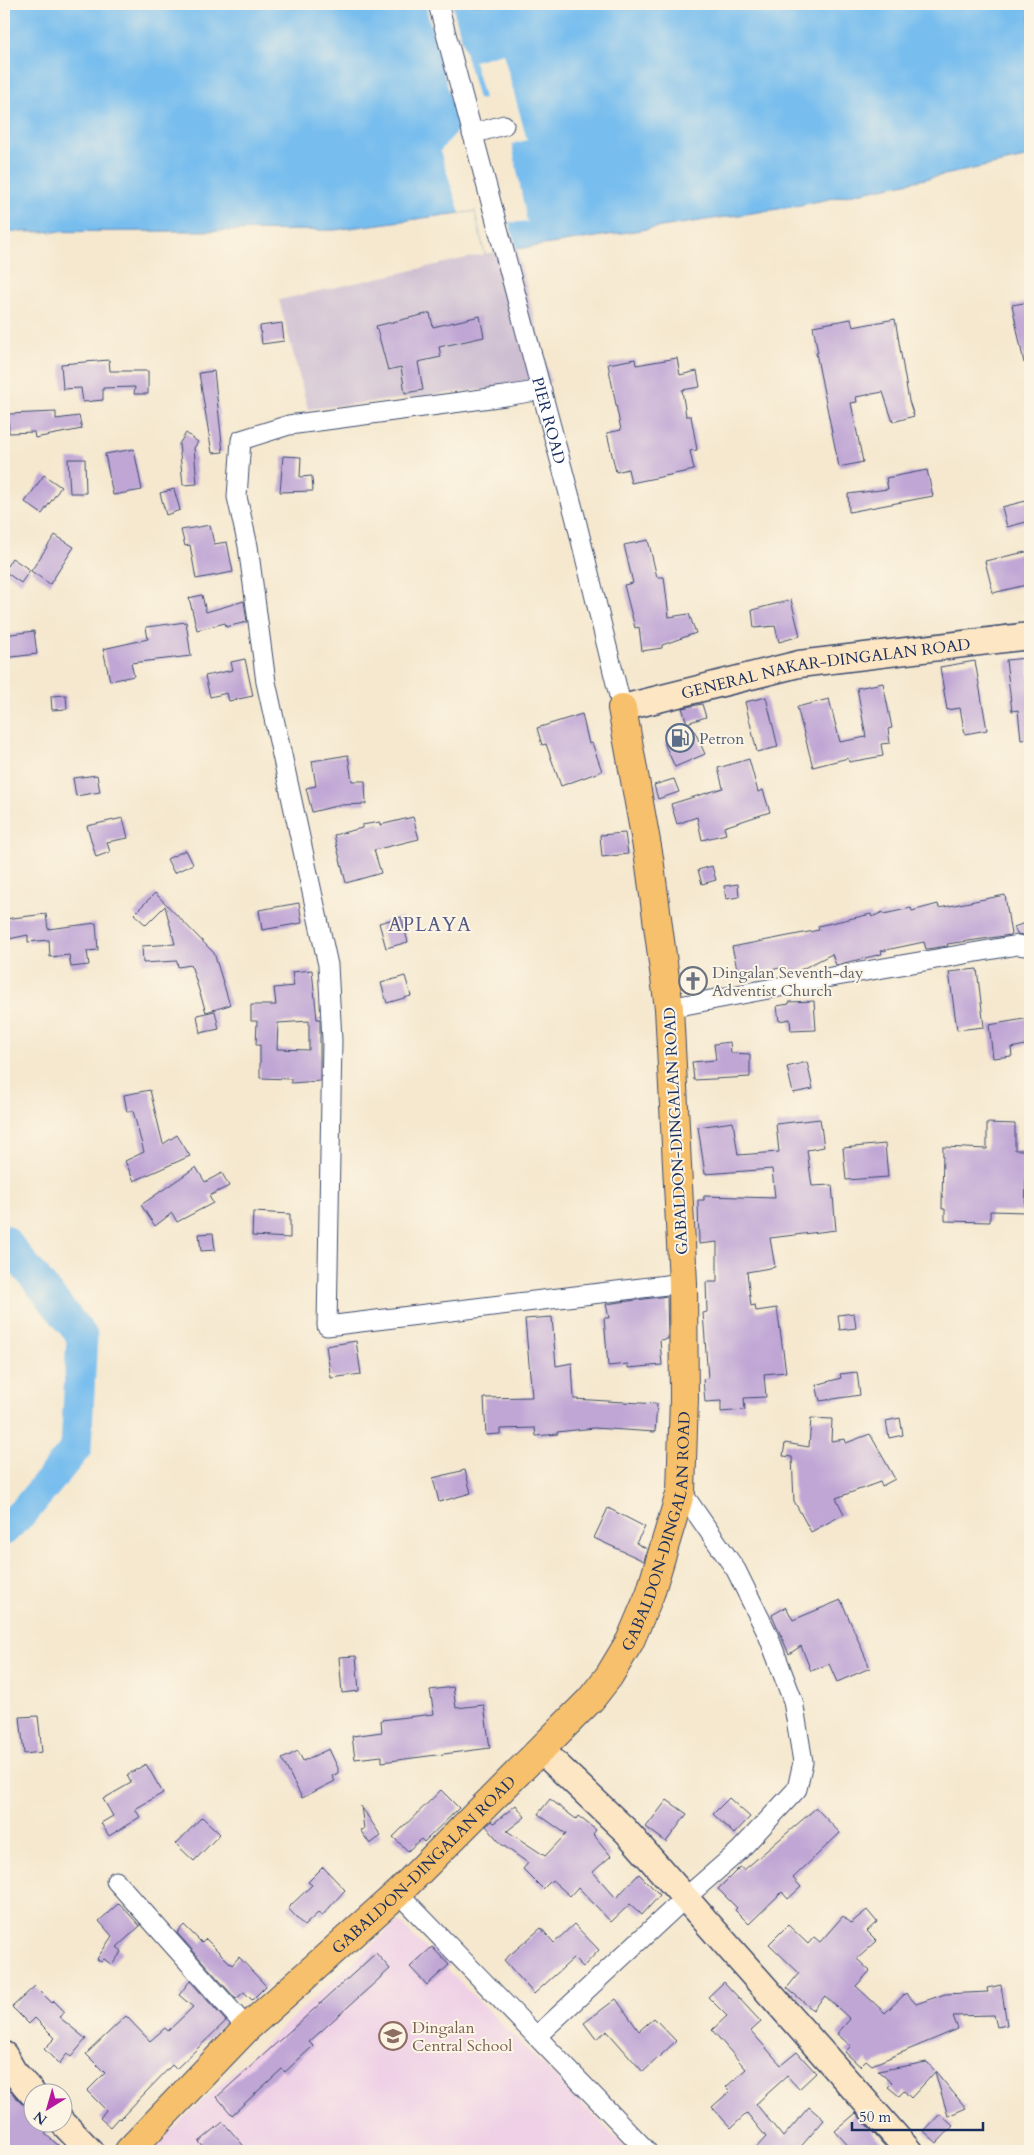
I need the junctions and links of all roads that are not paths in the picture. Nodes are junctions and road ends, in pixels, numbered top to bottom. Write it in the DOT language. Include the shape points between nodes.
graph roads {
  1 [pos="438,4"];
  2 [pos="504,126"];
  3 [pos="472,134"];
  4 [pos="542,390"];
  5 [pos="1030,636"];
  6 [pos="622,708"];
  7 [pos="1030,947"];
  8 [pos="669,1008"];
  9 [pos="683,1283"];
  10 [pos="682,1491"];
  11 [pos="542,1751"];
  12 [pos="116,1881"];
  13 [pos="398,1893"];
  14 [pos="685,1898"];
  15 [pos="247,2028"];
  16 [pos="537,2036"];
  17 [pos="7,2064"];
  18 [pos="23,2082"];
  19 [pos="72,2132"];
  20 [pos="90,2151"];
  21 [pos="129,2151"];
  22 [pos="647,2151"];
  23 [pos="909,2151"];
  1 -- 3 [label="street, PIER ROAD"];
  2 -- 3 [label="street"];
  3 -- 4 [label="street, PIER ROAD"];
  4 -- 6 [label="street, PIER ROAD"];
  4 -- 9 [label="street" via="289,425 241,440 237,497 248,546 266,682 328,965 332,1040 327,1326"];
  5 -- 6 [label="street, GENERAL NAKAR-DINGALAN ROAD" via="799,664"];
  6 -- 8 [label="main road, GABALDON-DINGALAN ROAD" via="649,858"];
  7 -- 8 [label="street" via="1018,946 831,977"];
  8 -- 9 [label="main road, GABALDON-DINGALAN ROAD"];
  9 -- 10 [label="main road, GABALDON-DINGALAN ROAD"];
  10 -- 11 [label="main road, GABALDON-DINGALAN ROAD" via="650,1594 630,1641 591,1699"];
  10 -- 14 [label="street" via="736,1570 768,1634 793,1701 804,1762 797,1789 739,1851"];
  11 -- 13 [label="main road, GABALDON-DINGALAN ROAD"];
  11 -- 14 [label="street" via="626,1831"];
  12 -- 15 [label="street"];
  13 -- 15 [label="main road, GABALDON-DINGALAN ROAD"];
  13 -- 16 [label="street"];
  14 -- 16 [label="street"];
  14 -- 23 [label="street"];
  15 -- 21 [label="main road, GABALDON-DINGALAN ROAD"];
  16 -- 22 [label="street"];
  17 -- 18 [label="street"];
  19 -- 20 [label="street"];
}
